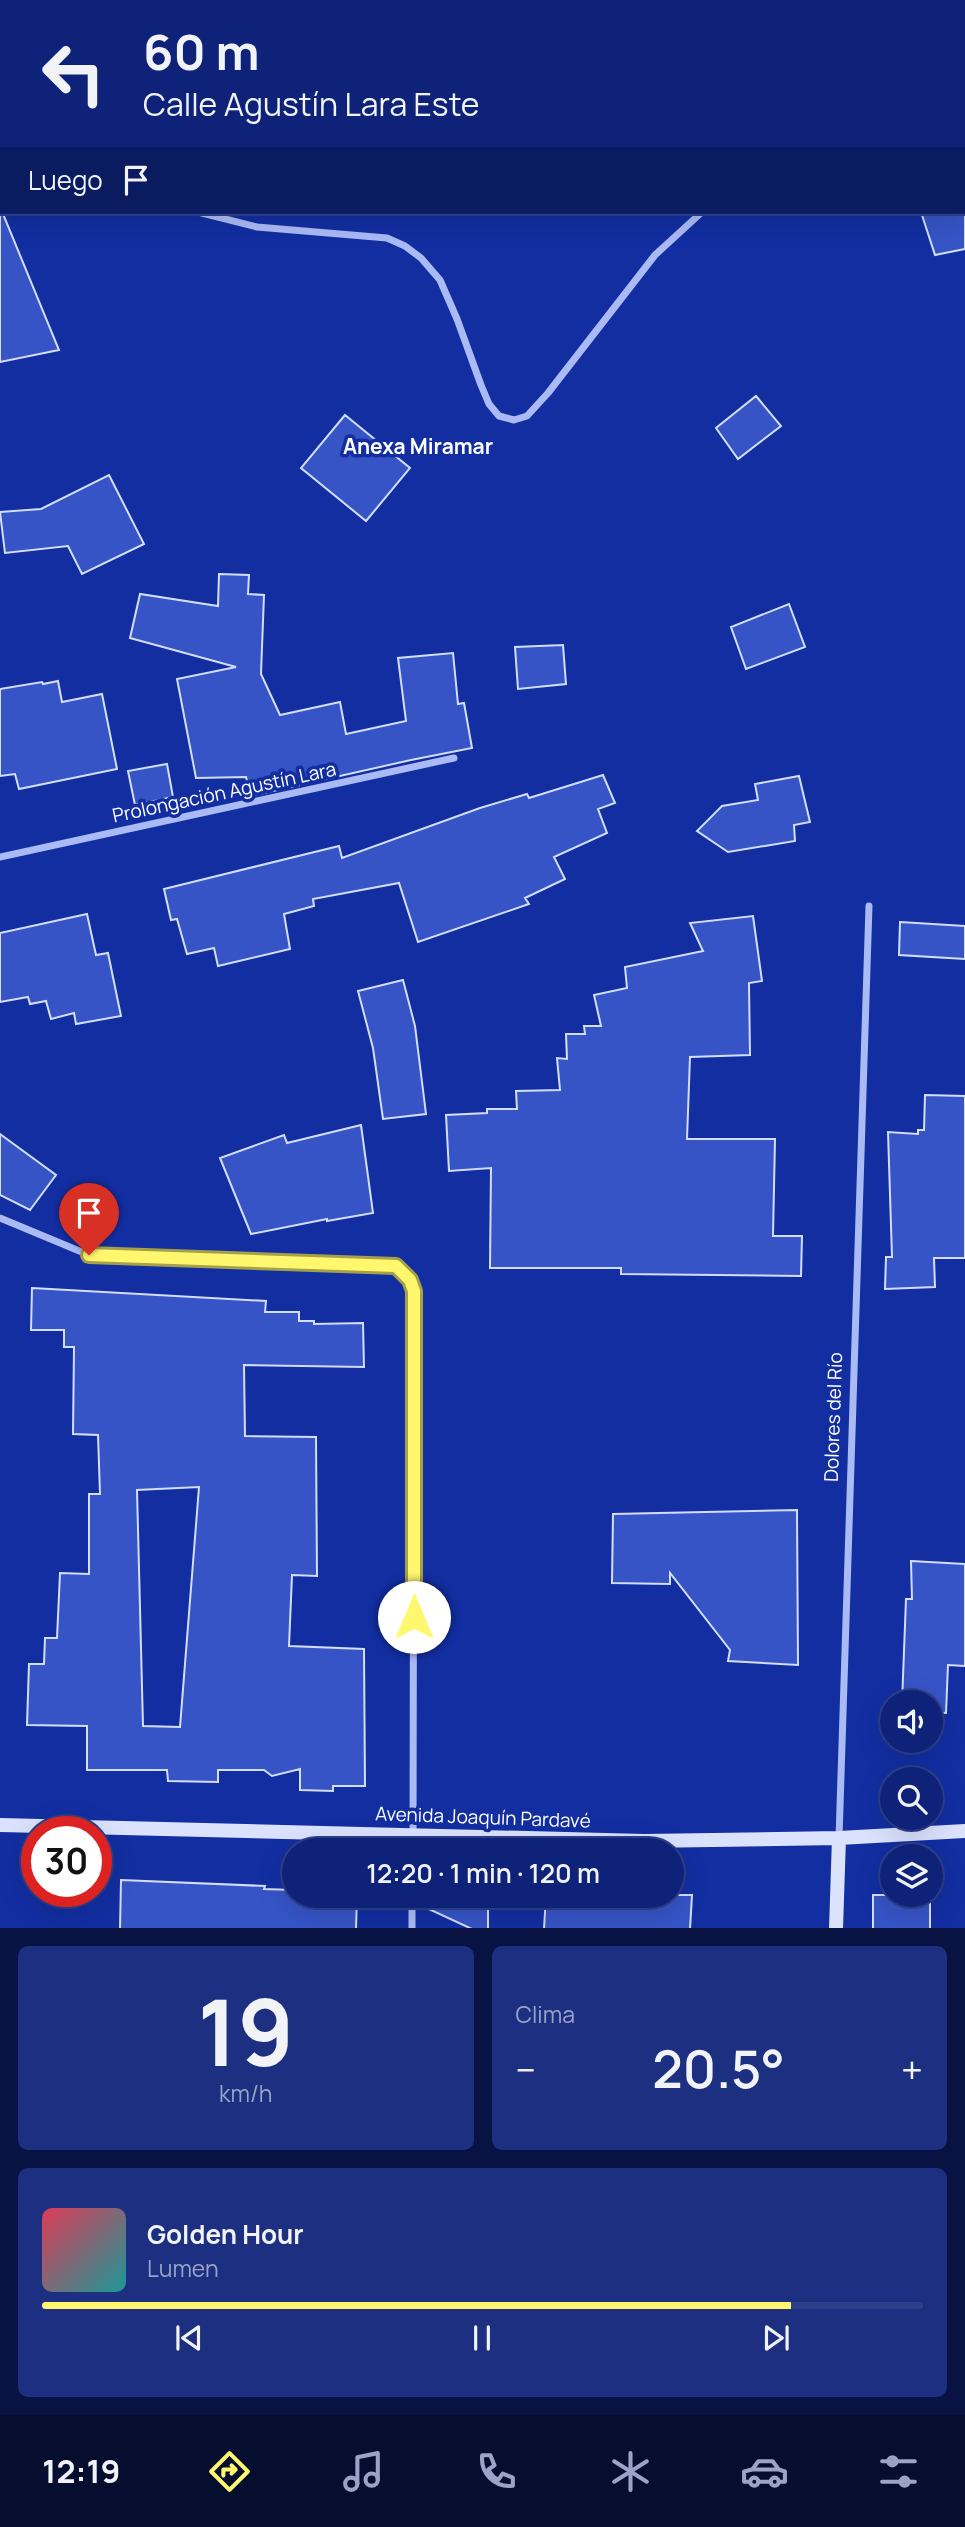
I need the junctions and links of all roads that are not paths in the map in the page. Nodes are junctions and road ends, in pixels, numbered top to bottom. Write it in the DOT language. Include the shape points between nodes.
graph roads {
  1 [pos="206,214"];
  2 [pos="700,214"];
  3 [pos="454,758"];
  4 [pos="0,857"];
  5 [pos="869,906"];
  6 [pos="0,1218"];
  7 [pos="0,1825"];
  8 [pos="965,1830"];
  9 [pos="413,1834"];
  10 [pos="413,1838"];
  11 [pos="839,1838"];
  12 [pos="412,1908"];
  13 [pos="412,1928"];
  14 [pos="836,1928"];
  1 -- 2 [label="street" via="257,227 387,238 405,246 440,281 489,404 499,416 514,420 527,416 548,393 654,254"];
  3 -- 4 [label="street, Prolongación Agustín Lara"];
  5 -- 11 [label="street, Dolores del Río"];
  6 -- 9 [label="street" via="89,1255 396,1266 410,1280 414,1291"];
  7 -- 9 [label="main road, Avenida Joaquín Pardavé"];
  8 -- 11 [label="main road, Avenida Joaquín Pardavé"];
  9 -- 10 [label="street"];
  9 -- 11 [label="main road, Avenida Joaquín Pardavé" via="644,1841"];
  11 -- 14 [label="main road, Dolores del Río"];
  12 -- 13 [label="street"];
}
